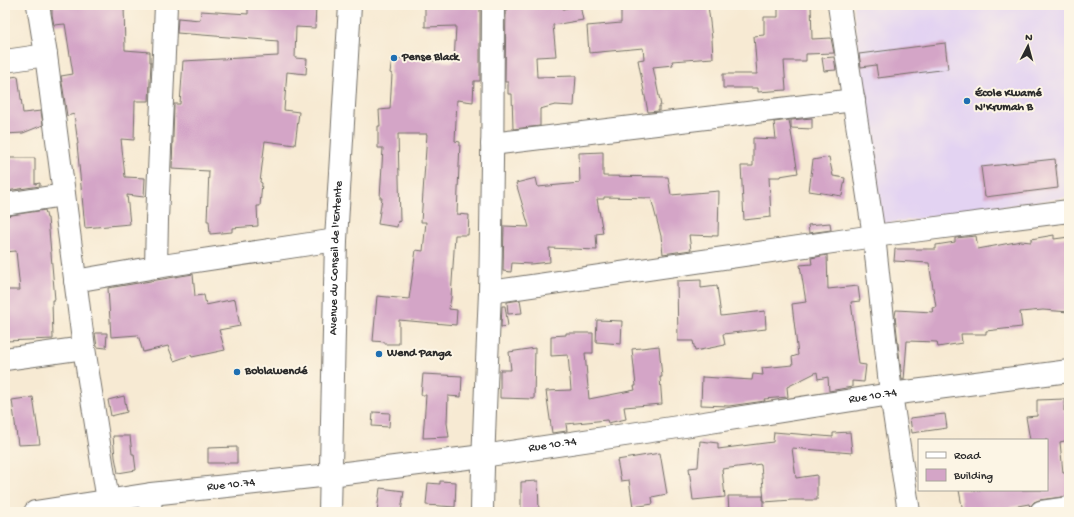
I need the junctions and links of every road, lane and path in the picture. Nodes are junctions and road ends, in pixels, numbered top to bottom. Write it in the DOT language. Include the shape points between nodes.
graph roads {
  1 [pos="38,5"];
  2 [pos="166,5"];
  3 [pos="350,5"];
  4 [pos="493,5"];
  5 [pos="839,5"];
  6 [pos="46,55"];
  7 [pos="5,61"];
  8 [pos="854,100"];
  9 [pos="492,144"];
  10 [pos="64,195"];
  11 [pos="5,204"];
  12 [pos="1069,211"];
  13 [pos="874,236"];
  14 [pos="336,240"];
  15 [pos="156,267"];
  16 [pos="75,281"];
  17 [pos="490,292"];
  18 [pos="84,348"];
  19 [pos="5,359"];
  20 [pos="1069,371"];
  21 [pos="890,394"];
  22 [pos="483,456"];
  23 [pos="330,476"];
  24 [pos="108,501"];
  25 [pos="150,503"];
  26 [pos="1069,508"];
  27 [pos="35,512"];
  28 [pos="330,512"];
  29 [pos="482,512"];
  30 [pos="909,512"];
  31 [pos="1041,512"];
  1 -- 6 [label="street"];
  2 -- 15 [label="street"];
  3 -- 14 [label="street, Avenue du Conseil de l'Entente"];
  4 -- 9 [label="street"];
  5 -- 8 [label="street"];
  6 -- 7 [label="street"];
  6 -- 10 [label="street"];
  8 -- 9 [label="street"];
  8 -- 13 [label="street"];
  9 -- 17 [label="street"];
  10 -- 11 [label="street"];
  10 -- 16 [label="street"];
  12 -- 13 [label="street"];
  13 -- 17 [label="street"];
  13 -- 21 [label="street"];
  14 -- 15 [label="street"];
  14 -- 23 [label="street, Avenue du Conseil de l'Entente"];
  15 -- 16 [label="street"];
  16 -- 18 [label="street"];
  17 -- 22 [label="street"];
  18 -- 19 [label="street"];
  18 -- 24 [label="street"];
  20 -- 21 [label="street, Rue 10.74"];
  21 -- 22 [label="street, Rue 10.74"];
  21 -- 30 [label="street"];
  22 -- 23 [label="street, Rue 10.74"];
  22 -- 29 [label="street"];
  23 -- 25 [label="street, Rue 10.74"];
  23 -- 28 [label="street, Avenue du Conseil de l'Entente"];
  24 -- 25 [label="street, Rue 10.74"];
  24 -- 27 [label="street, Rue 10.74"];
  26 -- 31 [label="street"];
}
